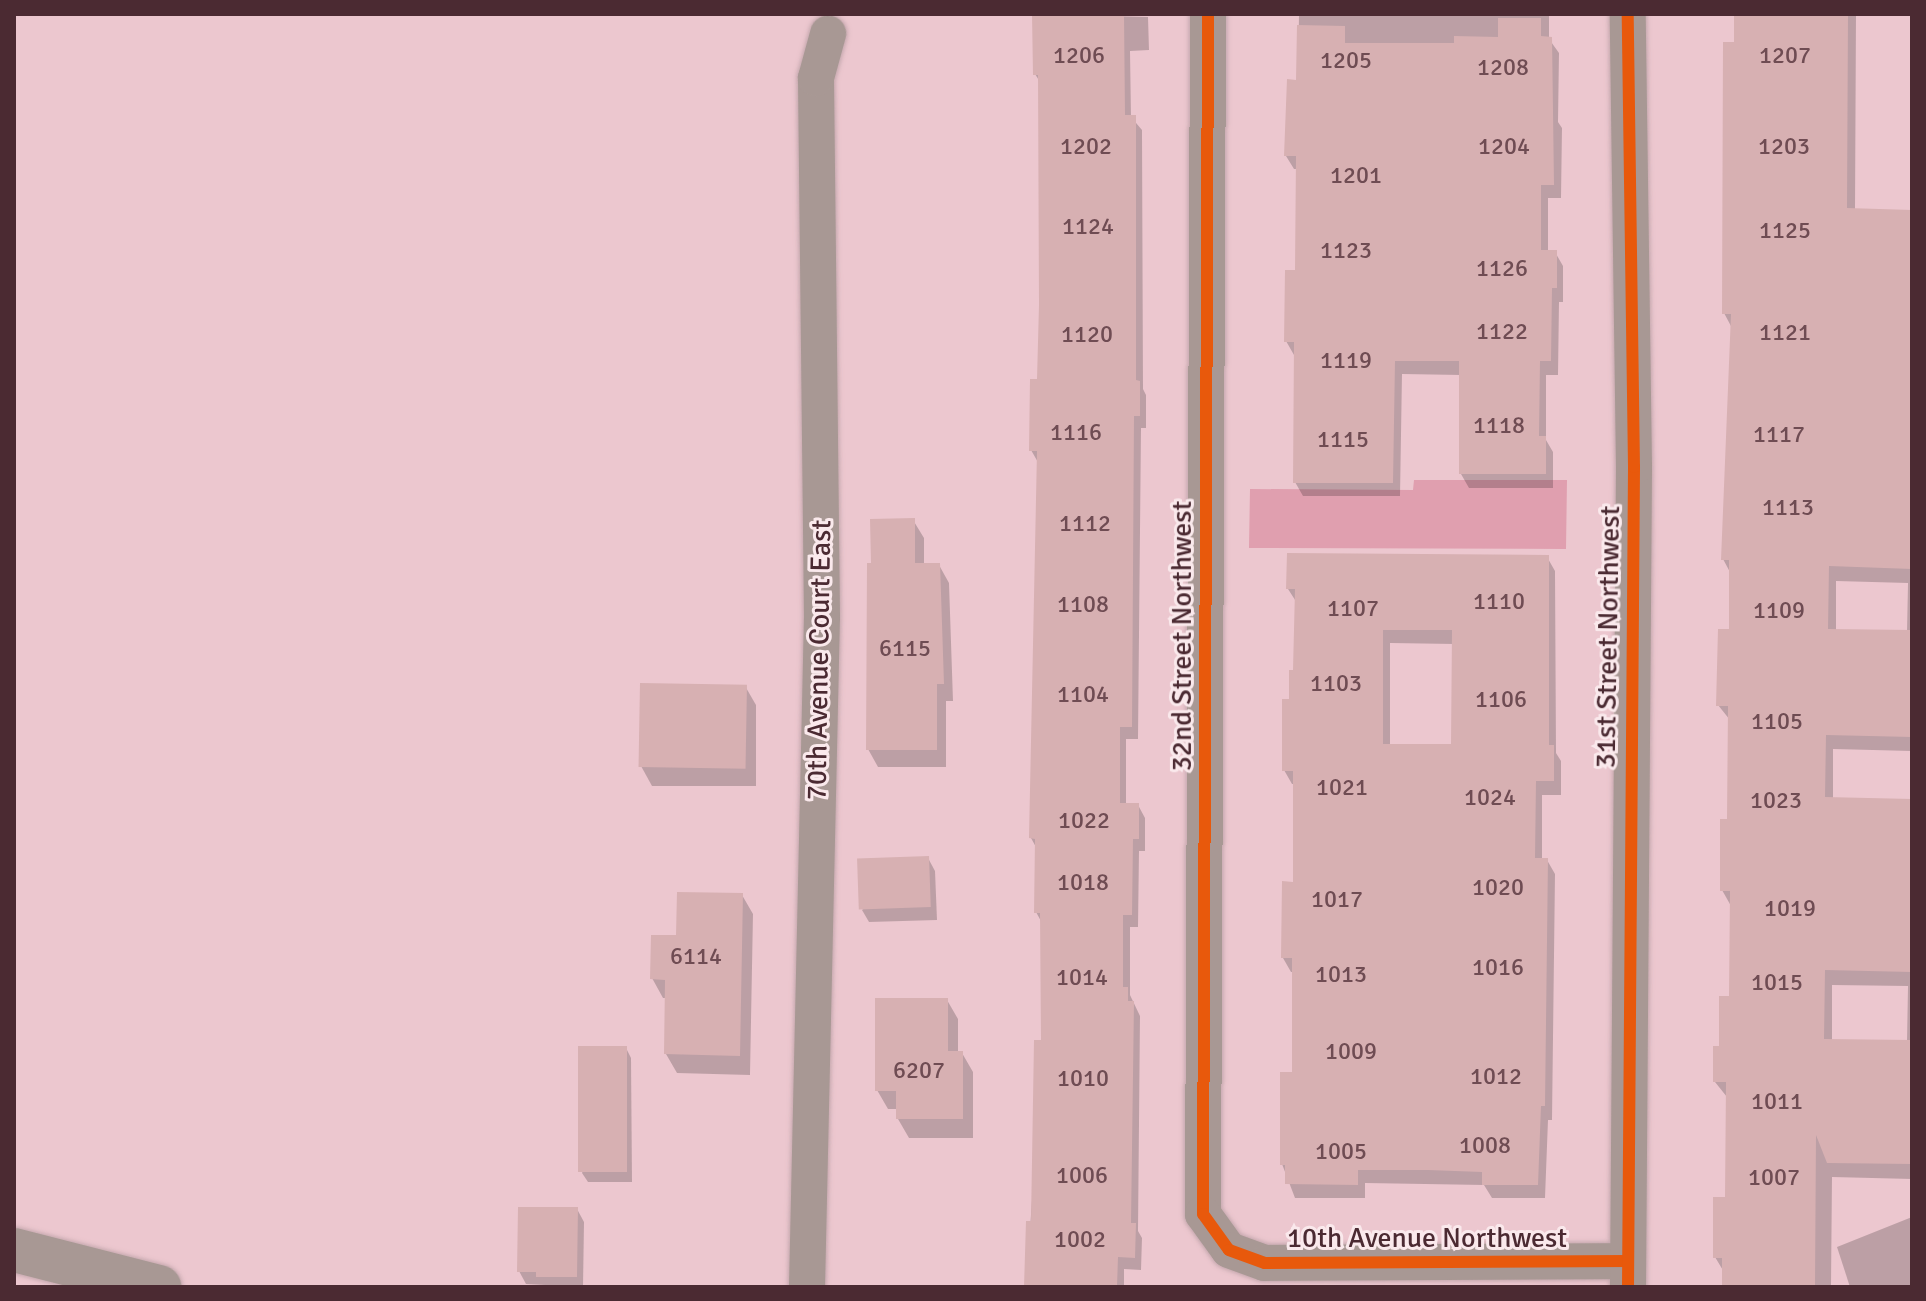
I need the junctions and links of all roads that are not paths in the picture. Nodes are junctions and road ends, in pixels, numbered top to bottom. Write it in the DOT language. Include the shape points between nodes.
graph roads {
  1 [pos="1208,14"];
  2 [pos="1628,14"];
  3 [pos="828,34"];
  4 [pos="14,1250"];
  5 [pos="1229,1250"];
  6 [pos="1628,1274"];
  7 [pos="159,1287"];
  8 [pos="807,1287"];
  1 -- 5 [label="street, 32nd Street Northwest" via="1203,1214"];
  2 -- 6 [label="street, 31st Street Northwest" via="1634,467"];
  3 -- 8 [label="street, 70th Avenue Court East" via="816,78 822,617"];
  4 -- 7 [label="street"];
  5 -- 6 [label="street, 10th Avenue Northwest" via="1265,1263"];
}
